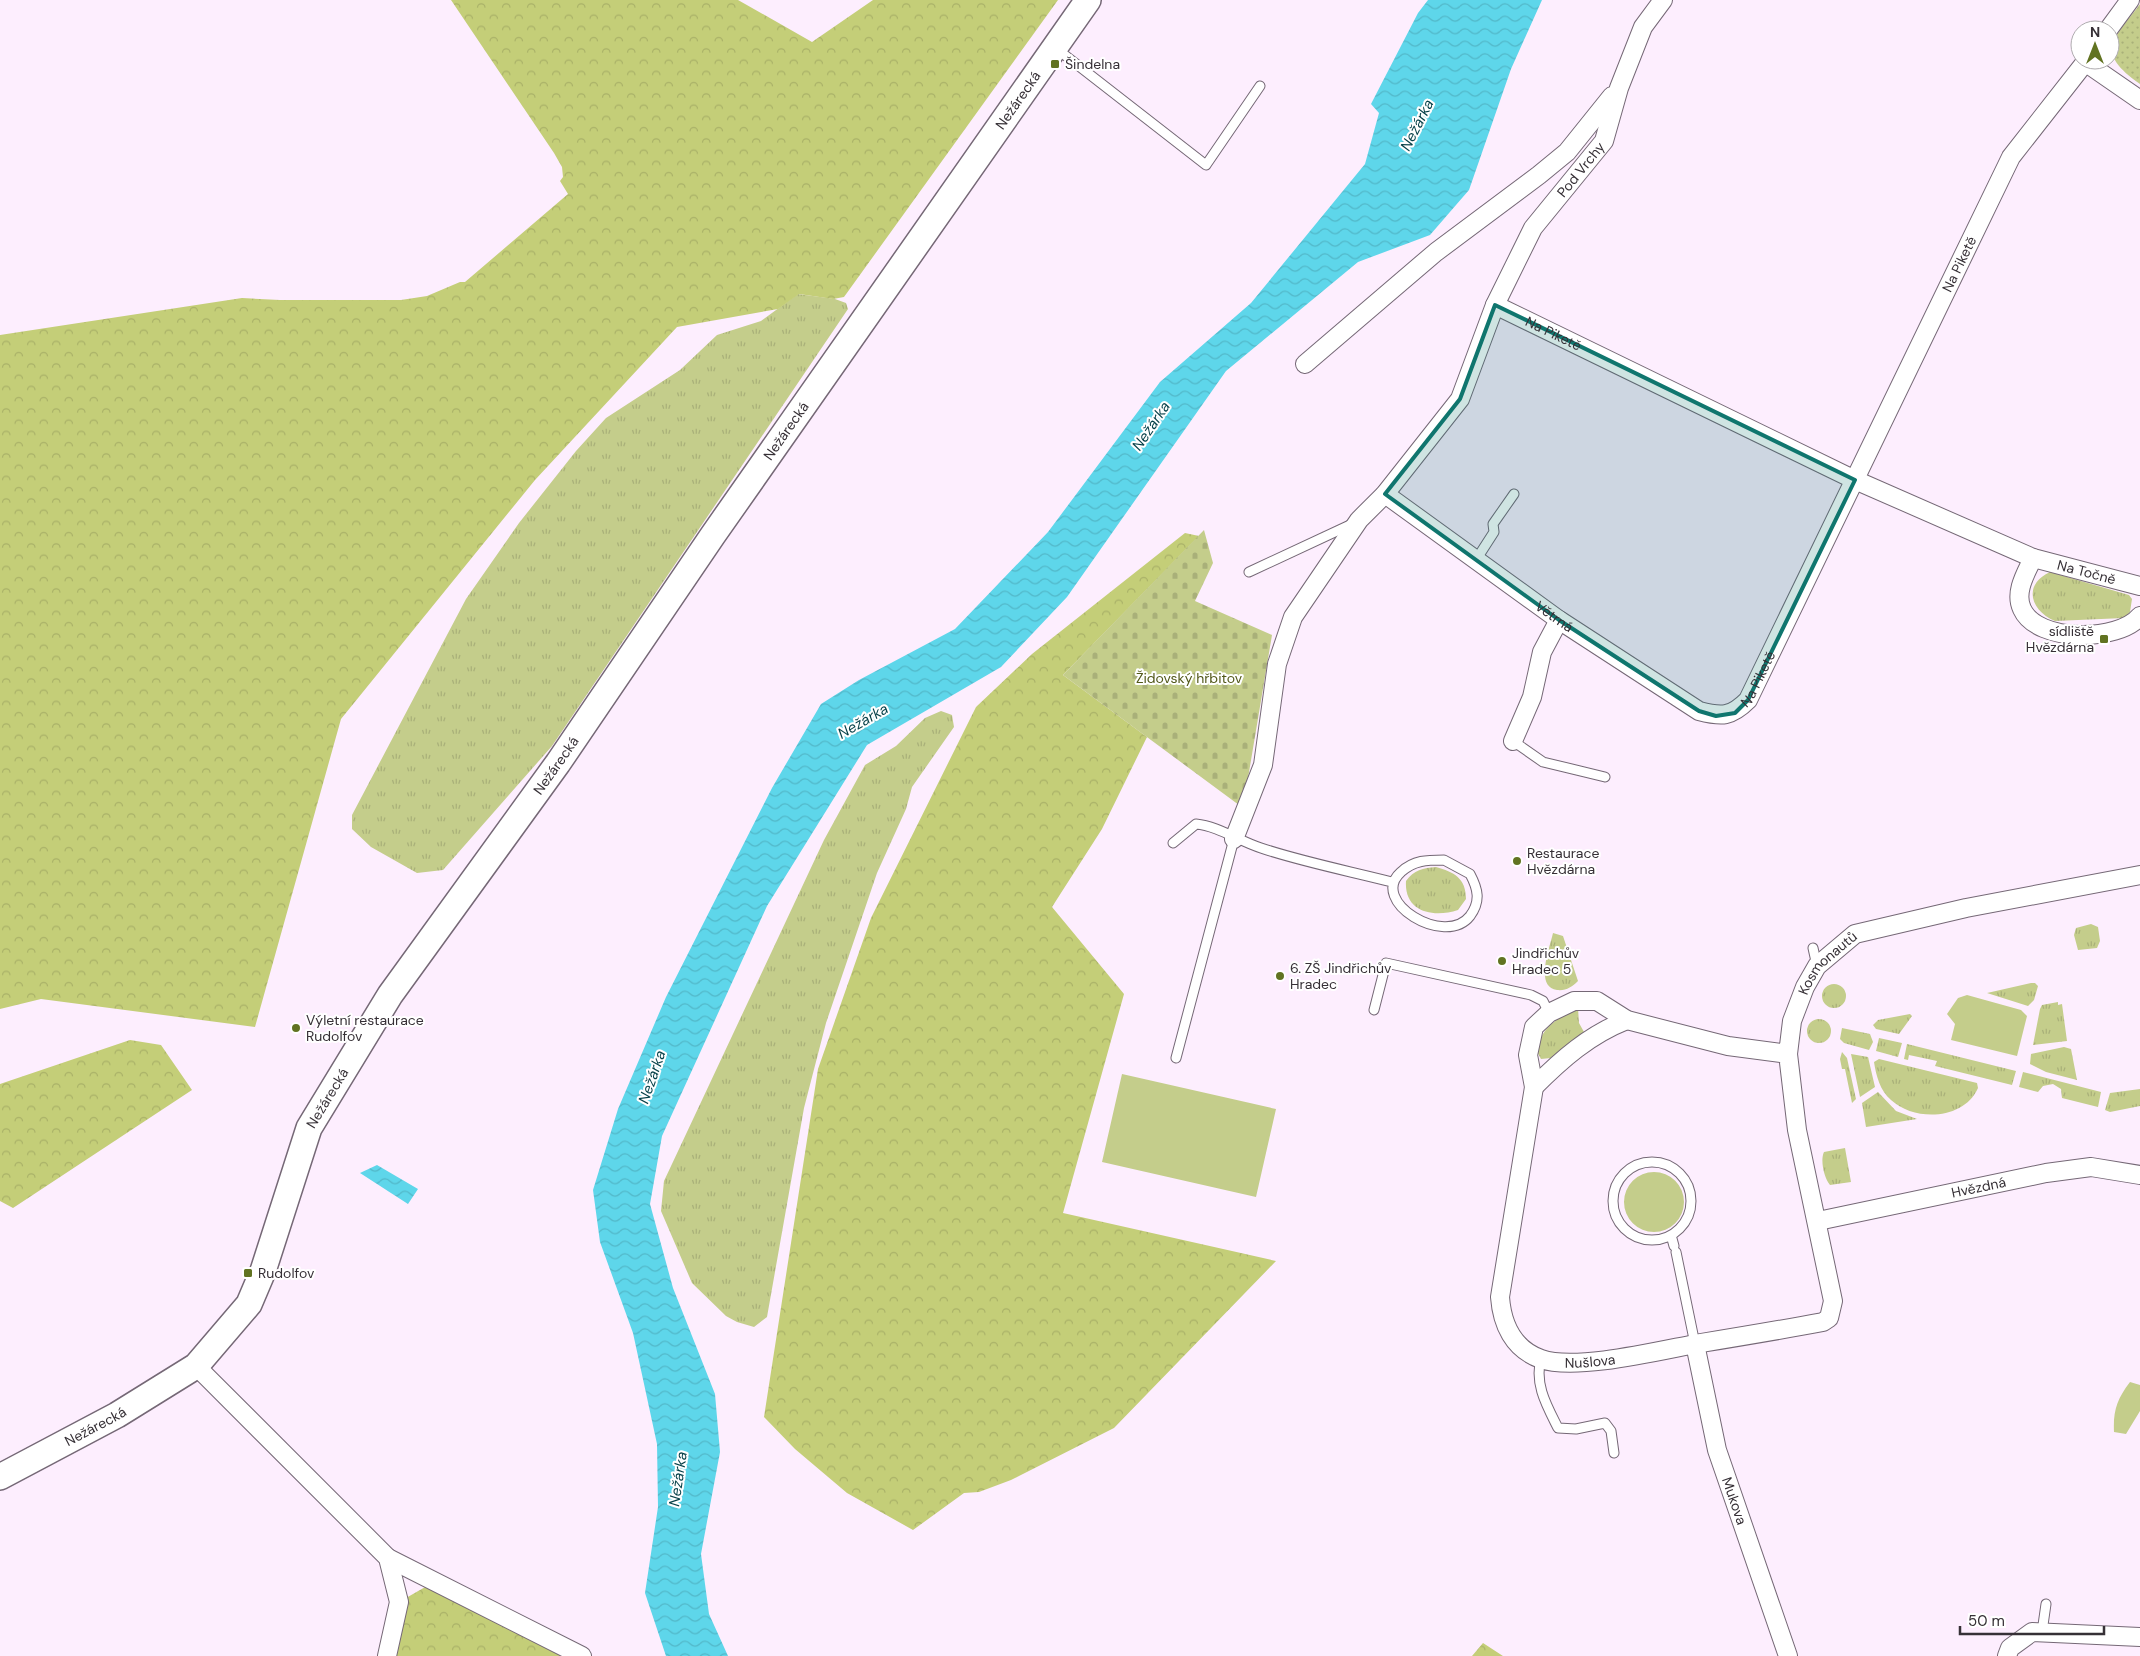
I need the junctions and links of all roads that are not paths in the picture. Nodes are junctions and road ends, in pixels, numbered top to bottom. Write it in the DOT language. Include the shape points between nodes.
graph roads {
  1 [pos="1088,0"];
  2 [pos="1663,0"];
  3 [pos="2130,0"];
  4 [pos="2115,20"];
  5 [pos="1055,47"];
  6 [pos="2079,70"];
  7 [pos="2098,70"];
  8 [pos="1260,86"];
  9 [pos="1619,88"];
  10 [pos="2140,100"];
  11 [pos="1495,305"];
  12 [pos="1305,364"];
  13 [pos="1855,480"];
  14 [pos="1385,494"];
  15 [pos="1514,494"];
  16 [pos="1359,520"];
  17 [pos="2033,558"];
  18 [pos="1476,560"];
  19 [pos="1249,572"];
  20 [pos="2140,586"];
  21 [pos="2140,616"];
  22 [pos="1559,620"];
  23 [pos="1735,713"];
  24 [pos="1513,741"];
  25 [pos="1605,777"];
  26 [pos="1234,839"];
  27 [pos="1173,843"];
  28 [pos="2140,875"];
  29 [pos="1392,882"];
  30 [pos="1813,948"];
  31 [pos="1817,966"];
  32 [pos="1374,1010"];
  33 [pos="1549,1013"];
  34 [pos="1626,1020"];
  35 [pos="1788,1054"];
  36 [pos="1176,1058"];
  37 [pos="1534,1087"];
  38 [pos="2140,1175"];
  39 [pos="1818,1221"];
  40 [pos="1671,1235"];
  41 [pos="1695,1344"];
  42 [pos="1540,1359"];
  43 [pos="196,1366"];
  44 [pos="1614,1453"];
  45 [pos="0,1477"];
  46 [pos="388,1558"];
  47 [pos="2046,1604"];
  48 [pos="2042,1632"];
  49 [pos="2140,1637"];
  50 [pos="387,1656"];
  51 [pos="582,1656"];
  52 [pos="1788,1656"];
  53 [pos="2007,1656"];
  1 -- 5 [label="street, Nežárecká"];
  2 -- 9 [label="street, Pod Vrchy" via="1643,27"];
  3 -- 4 [label="street"];
  5 -- 8 [label="lane" via="1206,165"];
  5 -- 43 [label="street, Nežárecká" via="713,535 558,763 390,995 309,1128 263,1271 249,1304"];
  6 -- 13 [label="street, Na Piketě" via="2011,157"];
  7 -- 10 [label="street, Na Piketě"];
  9 -- 11 [label="street, Pod Vrchy" via="1604,141 1533,228"];
  9 -- 12 [label="street" via="1567,152 1436,252"];
  11 -- 13 [label="street, Na Piketě"];
  11 -- 14 [label="street, Pod Vrchy" via="1460,399"];
  13 -- 17 [label="street, Na Piketě"];
  13 -- 23 [label="street, Na Piketě" via="1748,700"];
  14 -- 16 [label="street, Pod Vrchy"];
  14 -- 18 [label="street, Větrná"];
  15 -- 18 [label="lane" via="1493,524 1494,532"];
  16 -- 19 [label="lane"];
  16 -- 26 [label="street, Pod Vrchy" via="1294,617 1277,664 1263,765"];
  17 -- 20 [label="street, Na Točně"];
  17 -- 21 [label="street" via="2020,589 2022,609 2031,620 2051,633 2114,632 2134,623"];
  18 -- 22 [label="street, Větrná"];
  22 -- 23 [label="street, Větrná" via="1699,711 1716,716"];
  22 -- 24 [label="street" via="1542,652 1532,697"];
  24 -- 25 [label="lane" via="1543,762"];
  26 -- 27 [label="lane" via="1210,826 1196,824"];
  26 -- 29 [label="lane"];
  26 -- 36 [label="lane"];
  28 -- 31 [label="street, Kosmonautů" via="1965,902 1855,934"];
  29 -- 29 [label="lane" via="1397,900 1419,922 1455,926 1468,918 1476,906 1478,895 1470,874 1444,860 1418,861 1407,866"];
  30 -- 31 [label="lane"];
  31 -- 35 [label="street, Kosmonautů" via="1796,1010"];
  32 -- 33 [label="lane" via="1386,963 1531,995 1543,1002"];
  33 -- 34 [label="street" via="1574,1001 1584,1000 1605,1005"];
  33 -- 37 [label="street" via="1534,1027 1531,1039 1528,1056"];
  34 -- 35 [label="street" via="1728,1046"];
  34 -- 37 [label="street" via="1575,1048"];
  35 -- 39 [label="street, Kosmonautů" via="1798,1130"];
  37 -- 42 [label="street, Nušlova" via="1500,1297 1502,1315 1510,1336"];
  38 -- 39 [label="street, Hvězdná" via="2091,1167 2046,1173"];
  39 -- 41 [label="street, Nušlova" via="1833,1301 1829,1318 1823,1322"];
  40 -- 40 [label="lane" via="1688,1215 1691,1200 1687,1184 1667,1165 1650,1163 1634,1167 1621,1179 1615,1191 1614,1209 1620,1222 1633,1235 1642,1238 1657,1240"];
  40 -- 41 [label="lane"];
  41 -- 42 [label="street, Nušlova" via="1618,1358 1559,1363"];
  41 -- 52 [label="street, Mukova" via="1717,1450"];
  42 -- 44 [label="lane" via="1538,1380 1558,1428 1576,1429 1605,1423 1611,1431"];
  43 -- 45 [label="street, Nežárecká" via="118,1415"];
  43 -- 46 [label="street"];
  46 -- 50 [label="street" via="399,1602"];
  46 -- 51 [label="street"];
  47 -- 48 [label="lane"];
  48 -- 49 [label="street"];
  48 -- 53 [label="street" via="2032,1632 2010,1648"];
}
